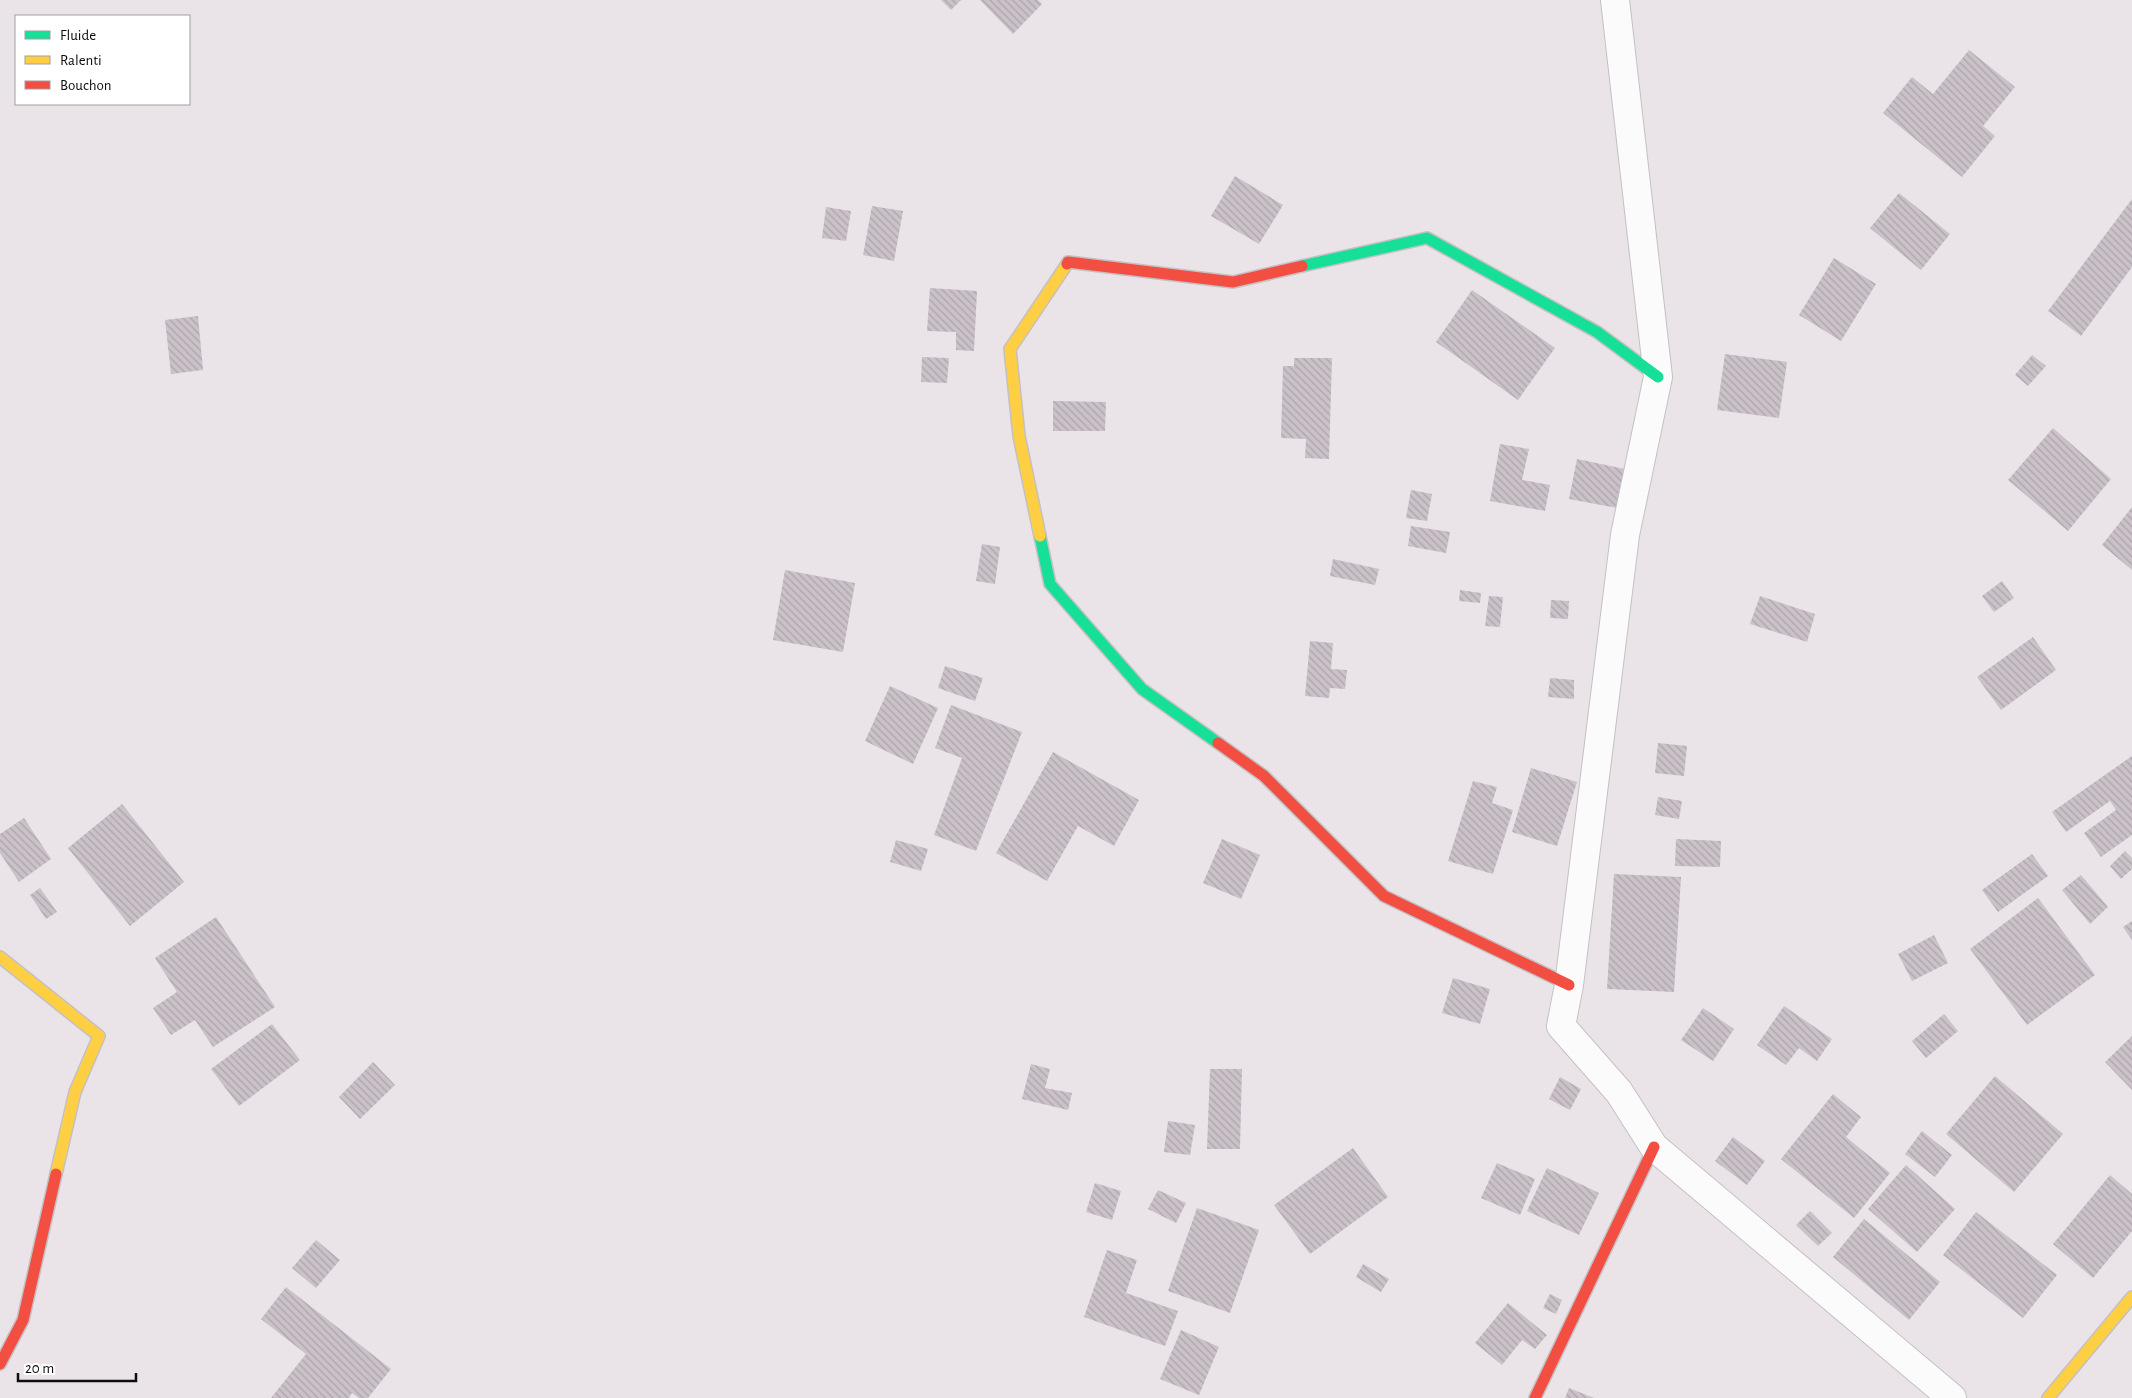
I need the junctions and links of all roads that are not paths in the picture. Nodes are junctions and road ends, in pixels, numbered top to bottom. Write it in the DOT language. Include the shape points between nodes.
graph roads {
  1 [pos="1615,0"];
  2 [pos="1658,377"];
  3 [pos="0,957"];
  4 [pos="1569,985"];
  5 [pos="1654,1147"];
  6 [pos="2132,1297"];
  7 [pos="0,1364"];
  8 [pos="1535,1398"];
  9 [pos="1952,1398"];
  10 [pos="2048,1398"];
  1 -- 2 [label="street"];
  2 -- 4 [label="street" via="1625,535"];
  2 -- 4 [label="street" via="1597,332 1427,238 1233,282 1068,262 1010,349 1019,436 1050,584 1142,689 1264,776 1384,896"];
  3 -- 7 [label="street" via="99,1036 75,1092 23,1320"];
  4 -- 5 [label="street" via="1560,1026 1619,1092"];
  5 -- 8 [label="street"];
  5 -- 9 [label="street"];
  6 -- 10 [label="street"];
}
